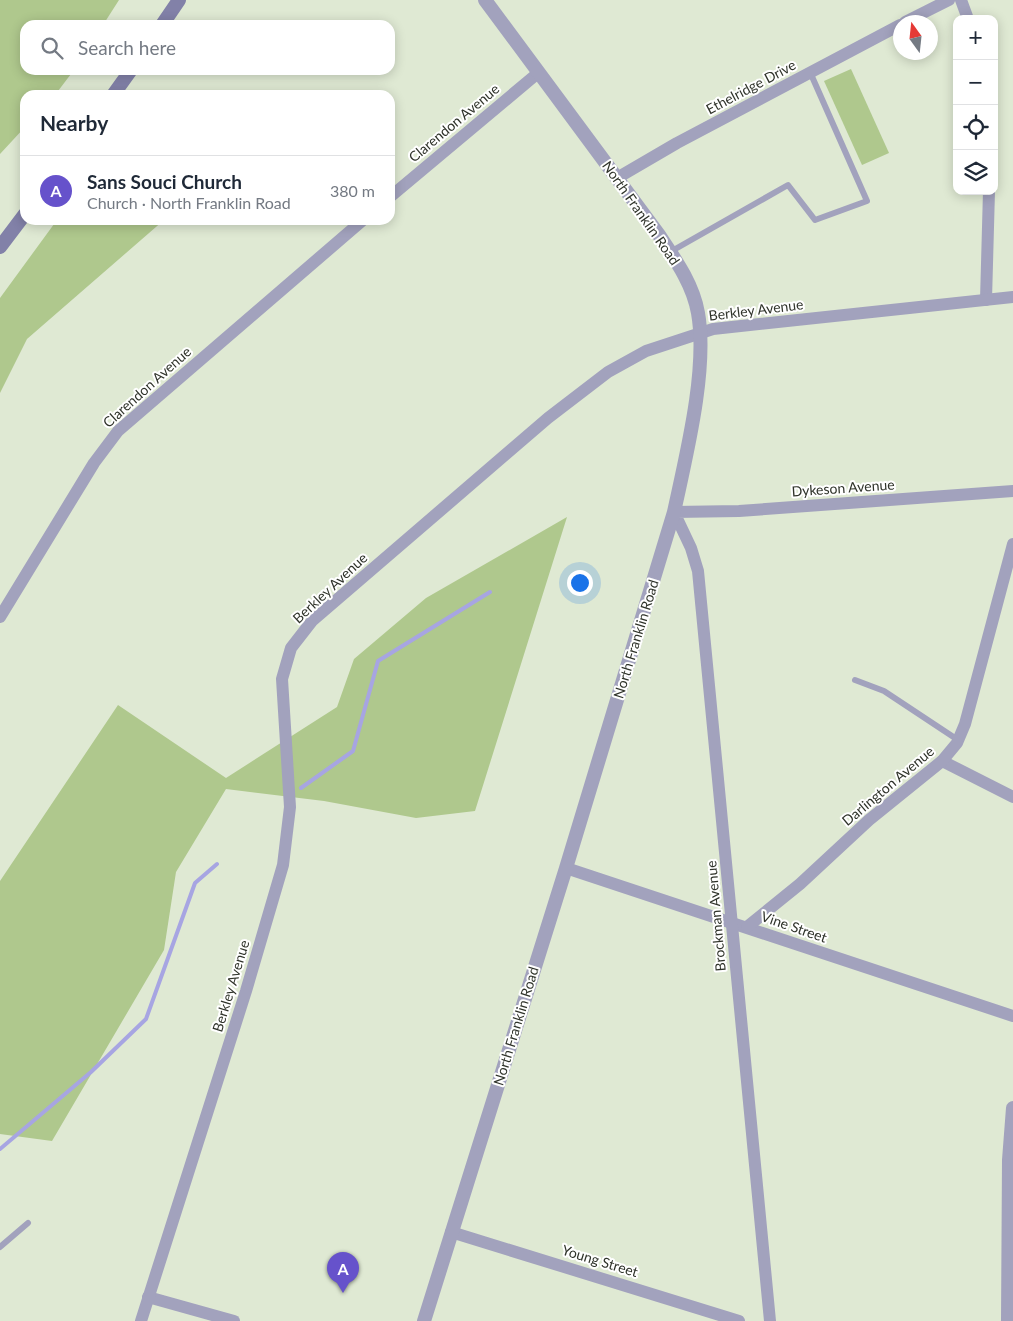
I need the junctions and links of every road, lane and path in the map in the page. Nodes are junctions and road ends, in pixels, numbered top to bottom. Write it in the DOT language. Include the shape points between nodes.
graph roads {
  1 [pos="179,0"];
  2 [pos="485,0"];
  3 [pos="949,0"];
  4 [pos="960,0"];
  5 [pos="919,15"];
  6 [pos="966,15"];
  7 [pos="165,20"];
  8 [pos="893,29"];
  9 [pos="810,72"];
  10 [pos="538,73"];
  11 [pos="127,75"];
  12 [pos="117,90"];
  13 [pos="617,178"];
  14 [pos="395,193"];
  15 [pos="989,195"];
  16 [pos="20,221"];
  17 [pos="357,225"];
  18 [pos="0,247"];
  19 [pos="670,252"];
  20 [pos="1013,298"];
  21 [pos="986,300"];
  22 [pos="700,333"];
  23 [pos="1013,490"];
  24 [pos="674,512"];
  25 [pos="1013,544"];
  26 [pos="0,617"];
  27 [pos="855,680"];
  28 [pos="958,740"];
  29 [pos="942,761"];
  30 [pos="1013,797"];
  31 [pos="566,868"];
  32 [pos="732,921"];
  33 [pos="747,927"];
  34 [pos="1013,1016"];
  35 [pos="1013,1108"];
  36 [pos="28,1223"];
  37 [pos="451,1232"];
  38 [pos="0,1247"];
  39 [pos="148,1297"];
  40 [pos="141,1321"];
  41 [pos="234,1321"];
  42 [pos="424,1321"];
  43 [pos="739,1321"];
  44 [pos="770,1321"];
  45 [pos="1008,1321"];
  1 -- 7 [label="main road"];
  2 -- 10 [label="street, North Franklin Road"];
  3 -- 5 [label="street"];
  4 -- 6 [label="street"];
  8 -- 9 [label="street, Ethelridge Drive"];
  9 -- 13 [label="street, Ethelridge Drive"];
  9 -- 19 [label="lane" via="868,201 815,220 788,185"];
  10 -- 13 [label="street, North Franklin Road"];
  10 -- 14 [label="street, Clarendon Avenue"];
  11 -- 12 [label="main road"];
  13 -- 19 [label="street, North Franklin Road"];
  15 -- 21 [label="street"];
  16 -- 18 [label="main road"];
  17 -- 26 [label="street, Clarendon Avenue" via="118,431 94,463"];
  19 -- 22 [label="street, North Franklin Road" via="691,290"];
  20 -- 21 [label="street, Berkley Avenue"];
  21 -- 22 [label="street, Berkley Avenue" via="747,325"];
  22 -- 24 [label="street, North Franklin Road" via="699,374"];
  22 -- 39 [label="street, Berkley Avenue" via="646,351 588,386 312,621 291,648 282,679 290,806 283,865"];
  23 -- 24 [label="street, Dykeson Avenue" via="739,511"];
  24 -- 31 [label="street, North Franklin Road"];
  24 -- 32 [label="street, Brockman Avenue" via="692,548 698,571"];
  25 -- 28 [label="street, Darlington Avenue"];
  27 -- 28 [label="lane" via="884,691"];
  28 -- 29 [label="street, Darlington Avenue"];
  29 -- 30 [label="street"];
  29 -- 33 [label="street, Darlington Avenue"];
  31 -- 32 [label="street, Vine Street"];
  31 -- 37 [label="street, North Franklin Road"];
  32 -- 33 [label="street, Vine Street"];
  32 -- 44 [label="street, Brockman Avenue"];
  33 -- 34 [label="street, Vine Street"];
  35 -- 45 [label="street" via="1009,1170"];
  36 -- 38 [label="lane"];
  37 -- 42 [label="street, North Franklin Road"];
  37 -- 43 [label="street, Young Street"];
  39 -- 40 [label="street, Berkley Avenue"];
  39 -- 41 [label="street"];
}
